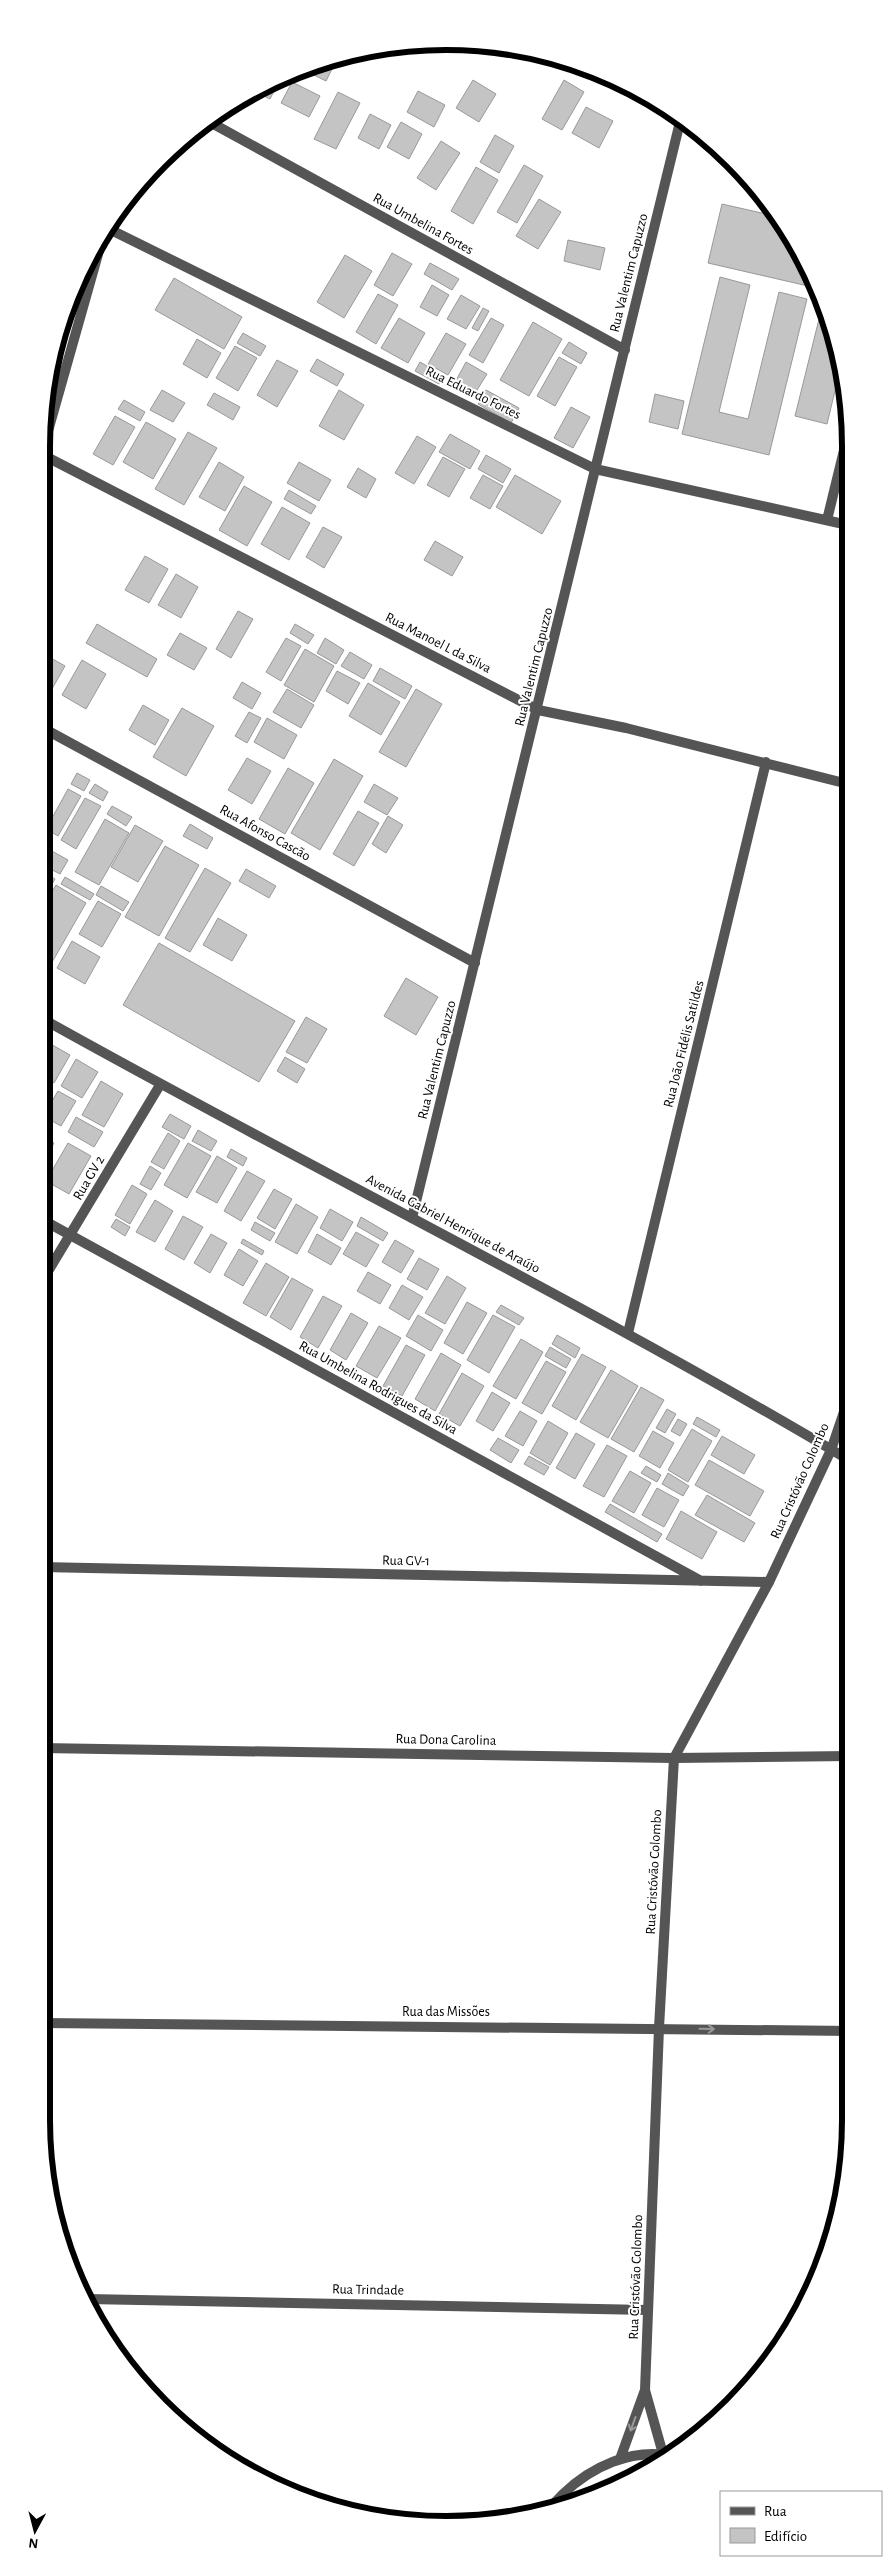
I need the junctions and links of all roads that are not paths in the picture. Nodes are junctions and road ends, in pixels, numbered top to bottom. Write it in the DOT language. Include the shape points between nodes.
graph roads {
  1 [pos="215,125"];
  2 [pos="679,126"];
  3 [pos="114,231"];
  4 [pos="96,261"];
  5 [pos="625,350"];
  6 [pos="51,419"];
  7 [pos="842,458"];
  8 [pos="50,459"];
  9 [pos="595,469"];
  10 [pos="827,520"];
  11 [pos="842,524"];
  12 [pos="538,710"];
  13 [pos="50,732"];
  14 [pos="766,762"];
  15 [pos="842,782"];
  16 [pos="475,963"];
  17 [pos="50,1023"];
  18 [pos="160,1084"];
  19 [pos="412,1218"];
  20 [pos="50,1223"];
  21 [pos="72,1236"];
  22 [pos="50,1269"];
  23 [pos="628,1332"];
  24 [pos="842,1419"];
  25 [pos="832,1450"];
  26 [pos="842,1456"];
  27 [pos="50,1567"];
  28 [pos="701,1580"];
  29 [pos="770,1582"];
  30 [pos="50,1748"];
  31 [pos="842,1756"];
  32 [pos="674,1758"];
  33 [pos="50,2023"];
  34 [pos="659,2028"];
  35 [pos="842,2031"];
  36 [pos="93,2298"];
  37 [pos="648,2310"];
  38 [pos="645,2390"];
  39 [pos="665,2450"];
  40 [pos="657,2455"];
  41 [pos="620,2459"];
  42 [pos="560,2499"];
  1 -- 5 [label="street, Rua Umbelina Fortes"];
  2 -- 5 [label="street, Rua Valentim Capuzzo"];
  3 -- 9 [label="street, Rua Eduardo Fortes"];
  4 -- 6 [label="street"];
  5 -- 9 [label="street, Rua Valentim Capuzzo"];
  7 -- 10 [label="street"];
  8 -- 12 [label="street, Rua Manoel L da Silva"];
  9 -- 10 [label="street, Rua Eduardo Fortes"];
  9 -- 12 [label="street, Rua Valentim Capuzzo"];
  10 -- 11 [label="street, Rua Eduardo Fortes"];
  12 -- 14 [label="street, Rua Manoel L da Silva"];
  12 -- 16 [label="street, Rua Valentim Capuzzo"];
  13 -- 16 [label="street, Rua Afonso Cascão"];
  14 -- 15 [label="street, Rua Manoel L da Silva"];
  14 -- 23 [label="street, Rua João Fidélis Satildes"];
  16 -- 19 [label="street, Rua Valentim Capuzzo"];
  17 -- 18 [label="street, Avenida Gabriel Henrique de Araújo"];
  18 -- 19 [label="street, Avenida Gabriel Henrique de Araújo"];
  18 -- 21 [label="street, Rua GV 2"];
  19 -- 23 [label="street, Avenida Gabriel Henrique de Araújo"];
  20 -- 21 [label="street, Rua Umbelina Rodrigues da Silva"];
  21 -- 22 [label="street, Rua GV 2"];
  21 -- 28 [label="street, Rua Umbelina Rodrigues da Silva"];
  23 -- 25 [label="street, Avenida Gabriel Henrique de Araújo"];
  24 -- 25 [label="street, Rua Cristóvão Colombo"];
  25 -- 26 [label="street, Avenida Gabriel Henrique de Araújo"];
  25 -- 29 [label="street, Rua Cristóvão Colombo"];
  27 -- 28 [label="street, Rua GV-1"];
  28 -- 29 [label="street, Rua GV-1"];
  29 -- 32 [label="street, Rua Cristóvão Colombo"];
  30 -- 32 [label="street, Rua Dona Carolina"];
  31 -- 32 [label="street, Rua Dona Carolina"];
  32 -- 34 [label="street, Rua Cristóvão Colombo"];
  33 -- 34 [label="street, Rua das Missões"];
  34 -- 35 [label="street, Rua das Missões, one-way"];
  34 -- 37 [label="street, Rua Cristóvão Colombo"];
  36 -- 37 [label="street, Rua Trindade"];
  37 -- 38 [label="street, Rua Cristóvão Colombo"];
  38 -- 39 [label="street, Rua Cristóvão Colombo"];
  38 -- 41 [label="street, Rua Cristóvão Colombo, one-way"];
  40 -- 41 [label="street"];
  41 -- 42 [label="street" via="580,2477"];
}
